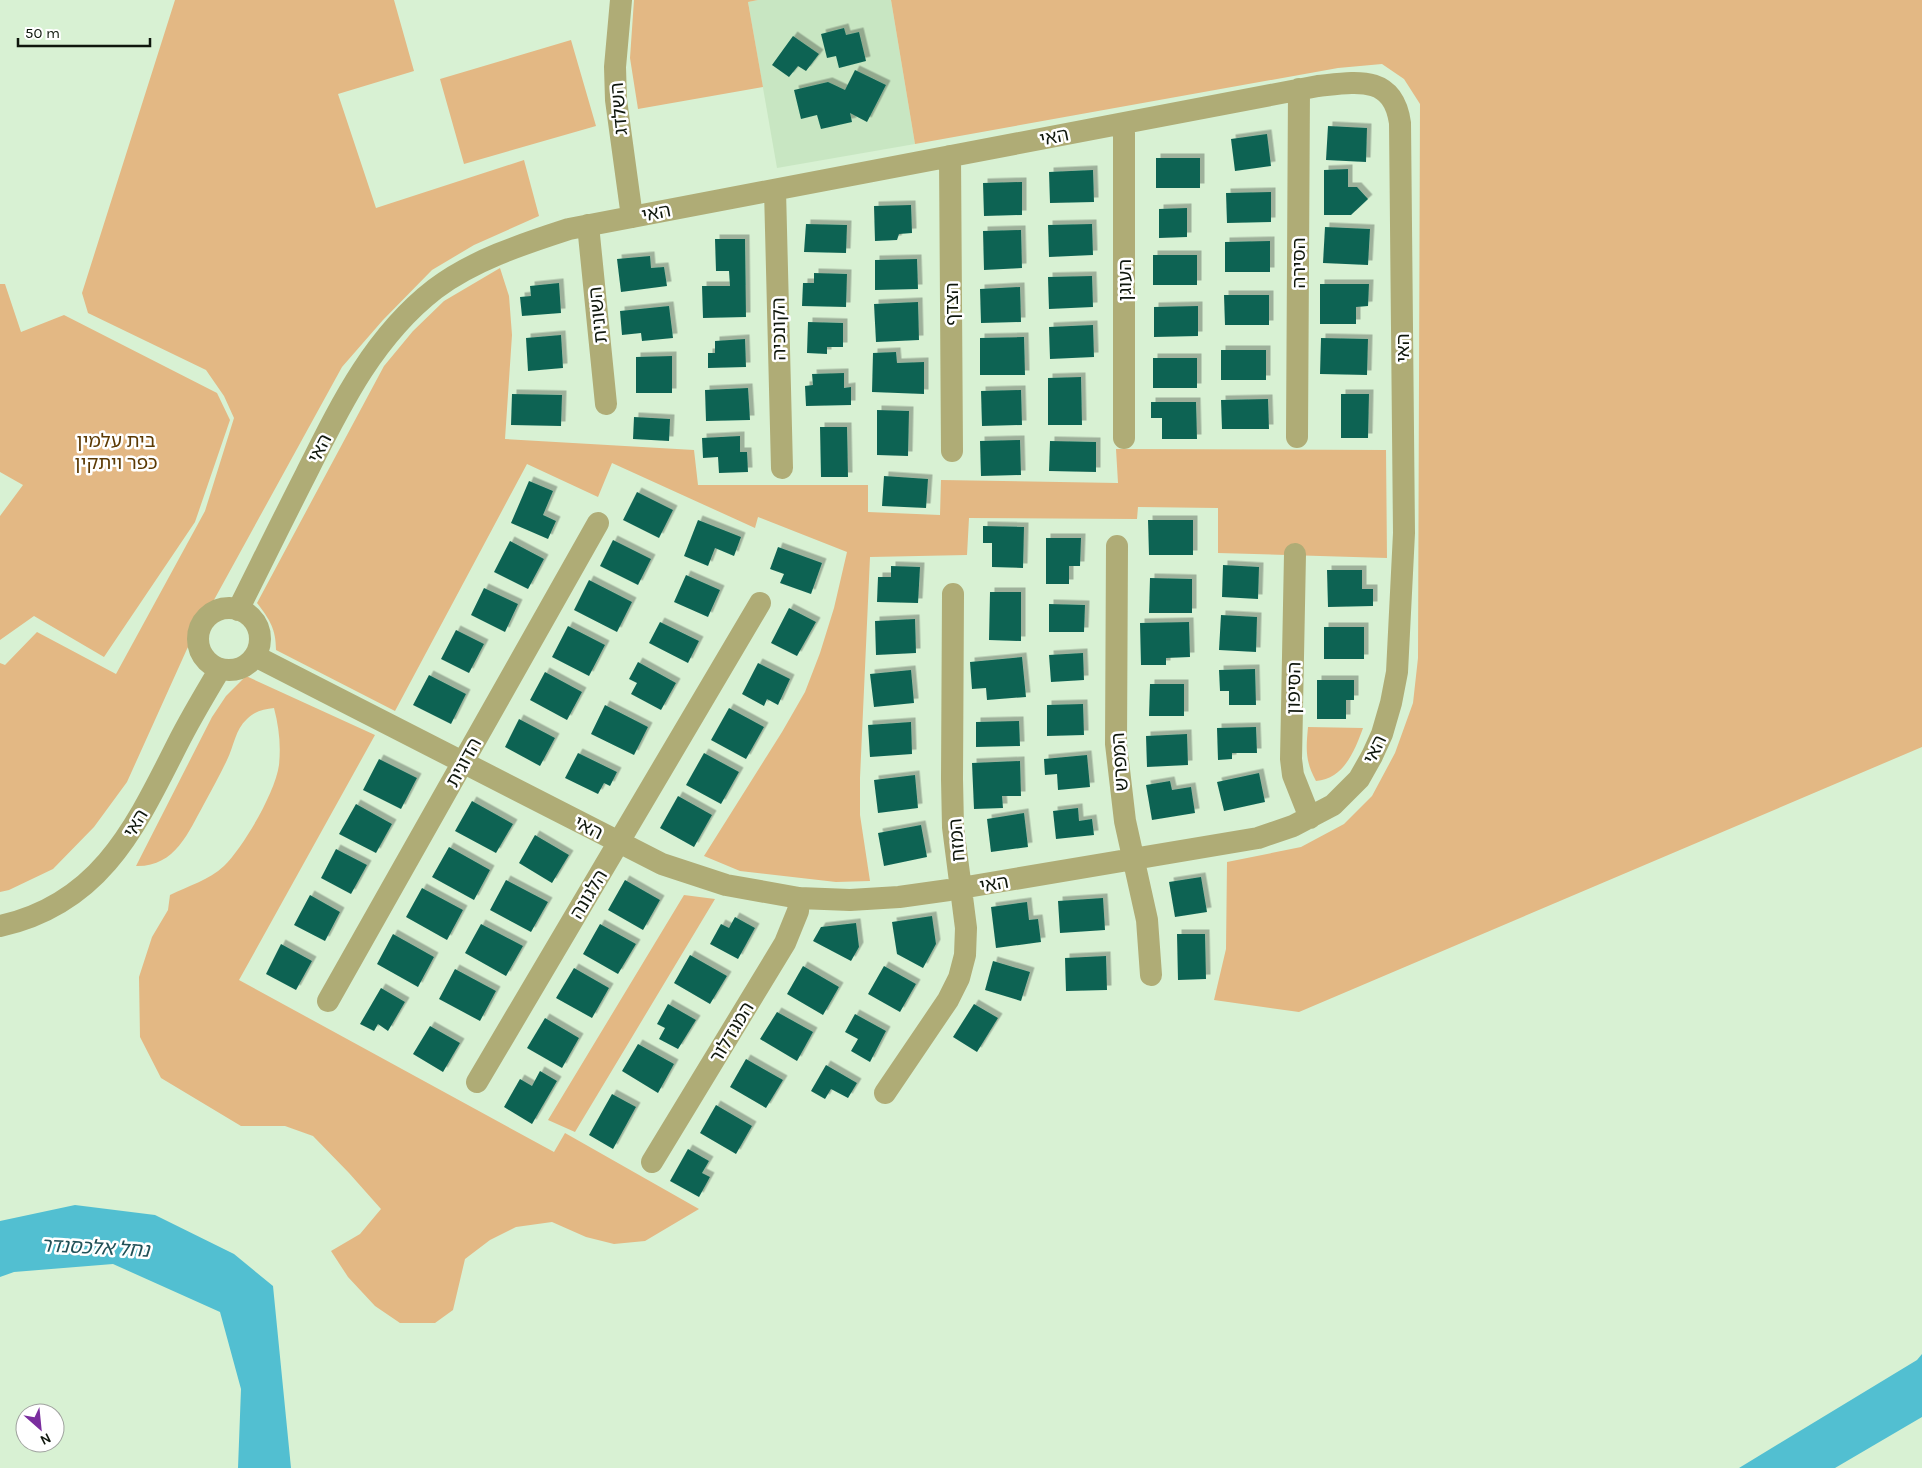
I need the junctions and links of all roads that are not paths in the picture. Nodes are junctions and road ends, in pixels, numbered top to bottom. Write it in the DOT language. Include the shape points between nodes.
graph roads {
  1 [pos="621,0"];
  2 [pos="1299,89"];
  3 [pos="1124,123"];
  4 [pos="950,156"];
  5 [pos="775,190"];
  6 [pos="632,217"];
  7 [pos="588,226"];
  8 [pos="606,404"];
  9 [pos="1297,437"];
  10 [pos="1124,438"];
  11 [pos="952,452"];
  12 [pos="782,468"];
  13 [pos="598,523"];
  14 [pos="1117,546"];
  15 [pos="1295,554"];
  16 [pos="953,594"];
  17 [pos="760,603"];
  18 [pos="238,610"];
  19 [pos="255,656"];
  20 [pos="220,669"];
  21 [pos="463,762"];
  22 [pos="1310,818"];
  23 [pos="619,842"];
  24 [pos="1134,859"];
  25 [pos="961,888"];
  26 [pos="799,898"];
  27 [pos="0,926"];
  28 [pos="1151,975"];
  29 [pos="328,1001"];
  30 [pos="477,1082"];
  31 [pos="885,1093"];
  32 [pos="652,1162"];
  1 -- 6 [label="street, השלדג" via="615,67 616,100"];
  2 -- 3 [label="street, האי"];
  2 -- 9 [label="street, הסירה"];
  2 -- 22 [label="street, האי" via="1357,82 1371,84 1382,88 1392,98 1400,123 1404,533 1397,672 1382,734 1372,756 1352,786 1333,805"];
  3 -- 4 [label="street, האי"];
  3 -- 10 [label="street, העוגן"];
  4 -- 5 [label="street, האי"];
  4 -- 11 [label="street, הצדף"];
  5 -- 6 [label="street, האי"];
  5 -- 12 [label="street, הקונכיה"];
  6 -- 7 [label="street, האי"];
  7 -- 8 [label="street, השונית"];
  7 -- 18 [label="street, האי" via="532,241 468,269 436,288 393,328 366,362 345,398"];
  13 -- 21 [label="street, הדוגית"];
  14 -- 24 [label="street, המפרש" via="1116,744 1121,795"];
  15 -- 22 [label="street, הסיפון" via="1291,759 1293,776"];
  16 -- 25 [label="street, המזח" via="952,779"];
  17 -- 23 [label="street, הלגונה"];
  18 -- 19 [label="street" via="250,616 260,633"];
  18 -- 20 [label="street" via="213,612 200,628 199,648 204,658"];
  19 -- 20 [label="street" via="238,669"];
  19 -- 21 [label="street, האי"];
  20 -- 27 [label="street, האי" via="141,815 119,849 78,890 51,907"];
  21 -- 23 [label="street, האי"];
  21 -- 29 [label="street, הדוגית"];
  22 -- 24 [label="street, האי" via="1258,838"];
  23 -- 26 [label="street, האי" via="691,875"];
  23 -- 30 [label="street, הלגונה"];
  24 -- 25 [label="street, האי"];
  24 -- 28 [label="street, המפרש" via="1147,920"];
  25 -- 26 [label="street, האי" via="899,897 850,900"];
  25 -- 31 [label="street, המזח" via="966,928 959,978 948,1000"];
  26 -- 32 [label="street, המגדלור" via="798,911 785,943"];
}
